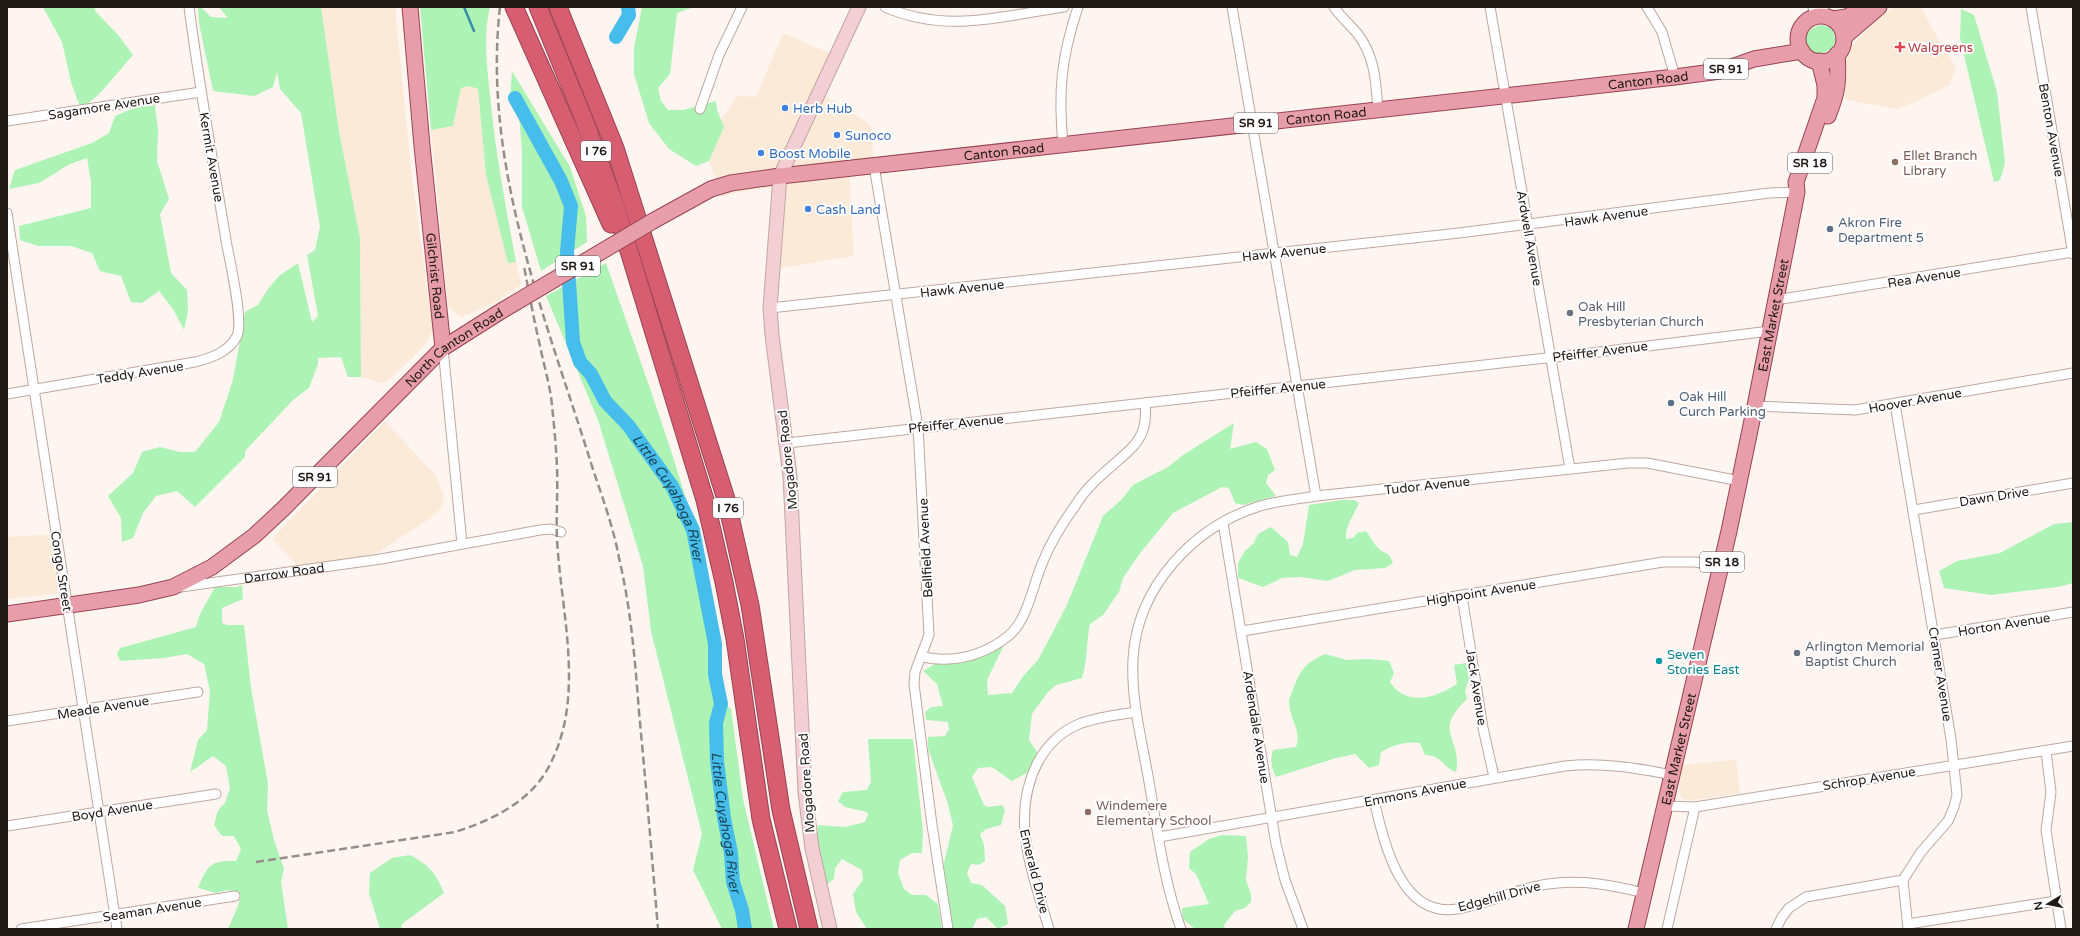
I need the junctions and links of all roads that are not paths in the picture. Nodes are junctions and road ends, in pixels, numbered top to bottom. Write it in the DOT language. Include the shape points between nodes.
graph roads {
  1 [pos="189,7"];
  2 [pos="410,7"];
  3 [pos="514,7"];
  4 [pos="538,7"];
  5 [pos="558,7"];
  6 [pos="742,7"];
  7 [pos="859,7"];
  8 [pos="885,7"];
  9 [pos="1064,7"];
  10 [pos="1078,7"];
  11 [pos="1232,7"];
  12 [pos="1334,7"];
  13 [pos="1490,7"];
  14 [pos="1646,7"];
  15 [pos="1863,7"];
  16 [pos="1879,7"];
  17 [pos="2030,7"];
  18 [pos="1822,13"];
  19 [pos="1798,34"];
  20 [pos="1844,37"];
  21 [pos="1802,51"];
  22 [pos="1775,54"];
  23 [pos="1837,54"];
  24 [pos="1819,61"];
  25 [pos="1675,77"];
  26 [pos="201,92"];
  27 [pos="1505,96"];
  28 [pos="700,109"];
  29 [pos="1378,110"];
  30 [pos="7,121"];
  31 [pos="1253,123"];
  32 [pos="1063,145"];
  33 [pos="874,166"];
  34 [pos="780,176"];
  35 [pos="1797,192"];
  36 [pos="7,213"];
  37 [pos="1528,224"];
  38 [pos="1275,252"];
  39 [pos="2073,253"];
  40 [pos="896,295"];
  41 [pos="644,299"];
  42 [pos="1776,300"];
  43 [pos="237,308"];
  44 [pos="770,308"];
  45 [pos="1770,331"];
  46 [pos="443,348"];
  47 [pos="1551,357"];
  48 [pos="2073,373"];
  49 [pos="1297,386"];
  50 [pos="34,390"];
  51 [pos="7,394"];
  52 [pos="1145,403"];
  53 [pos="1895,404"];
  54 [pos="1755,406"];
  55 [pos="918,427"];
  56 [pos="787,442"];
  57 [pos="1570,469"];
  58 [pos="1740,481"];
  59 [pos="2073,483"];
  60 [pos="1316,496"];
  61 [pos="1914,510"];
  62 [pos="1223,523"];
  63 [pos="561,532"];
  64 [pos="462,544"];
  65 [pos="1721,565"];
  66 [pos="173,587"];
  67 [pos="1462,596"];
  68 [pos="67,605"];
  69 [pos="2073,612"];
  70 [pos="7,614"];
  71 [pos="1242,631"];
  72 [pos="1935,635"];
  73 [pos="922,657"];
  74 [pos="198,692"];
  75 [pos="83,710"];
  76 [pos="1136,712"];
  77 [pos="7,722"];
  78 [pos="2073,746"];
  79 [pos="2046,751"];
  80 [pos="1955,765"];
  81 [pos="1672,775"];
  82 [pos="1494,777"];
  83 [pos="216,794"];
  84 [pos="1374,800"];
  85 [pos="1665,806"];
  86 [pos="1695,807"];
  87 [pos="98,812"];
  88 [pos="1272,818"];
  89 [pos="7,826"];
  90 [pos="1159,837"];
  91 [pos="1903,880"];
  92 [pos="1644,893"];
  93 [pos="235,896"];
  94 [pos="2056,901"];
  95 [pos="115,914"];
  96 [pos="1908,926"];
  97 [pos="21,929"];
  98 [pos="117,929"];
  99 [pos="788,929"];
  100 [pos="809,929"];
  101 [pos="830,929"];
  102 [pos="948,929"];
  103 [pos="1049,929"];
  104 [pos="1181,929"];
  105 [pos="1303,929"];
  106 [pos="1636,929"];
  107 [pos="1666,929"];
  108 [pos="1776,929"];
  109 [pos="2061,929"];
  1 -- 26 [label="street, Kermit Avenue"];
  2 -- 46 [label="main road, Gilchrist Road"];
  3 -- 41 [label="highway"];
  4 -- 41 [label="highway, I 76" via="600,162"];
  5 -- 100 [label="highway, I 76" via="618,155 726,499 750,605 783,818"];
  6 -- 28 [label="street" via="719,55"];
  7 -- 34 [label="street, Mogadore Road"];
  8 -- 9 [label="street" via="919,19 957,23"];
  10 -- 32 [label="street" via="1062,68 1060,112"];
  11 -- 31 [label="street"];
  12 -- 29 [label="street" via="1364,44 1372,61"];
  13 -- 27 [label="street, Ardwell Avenue"];
  14 -- 25 [label="street" via="1662,32"];
  15 -- 18 [label="main road" via="1847,17"];
  16 -- 20 [label="main road"];
  17 -- 39 [label="street, Benton Avenue"];
  18 -- 19 [label="main road" via="1804,23"];
  18 -- 20 [label="main road" via="1842,30"];
  19 -- 21 [label="main road"];
  19 -- 22 [label="main road, Canton Road / SR 91"];
  20 -- 23 [label="main road" via="1843,45"];
  21 -- 22 [label="main road, Canton Road / SR 91"];
  21 -- 24 [label="main road" via="1812,60"];
  22 -- 25 [label="main road, Canton Road / SR 91" via="1720,71"];
  23 -- 24 [label="main road" via="1827,61"];
  23 -- 35 [label="main road, East Market Street / SR 18" via="1837,94 1803,184"];
  24 -- 35 [label="main road, East Market Street / SR 18" via="1824,77 1825,98 1796,182"];
  25 -- 27 [label="main road, Canton Road / SR 91"];
  26 -- 30 [label="street, Sagamore Avenue"];
  26 -- 43 [label="street, Kermit Avenue"];
  27 -- 29 [label="main road, Canton Road / SR 91"];
  27 -- 37 [label="street, Ardwell Avenue"];
  29 -- 31 [label="main road, Canton Road / SR 91"];
  31 -- 32 [label="main road, Canton Road / SR 91"];
  31 -- 38 [label="street"];
  32 -- 33 [label="main road, Canton Road / SR 91"];
  33 -- 34 [label="main road, Canton Road / SR 91"];
  33 -- 40 [label="street, Bellfield Avenue"];
  34 -- 44 [label="street, Mogadore Road"];
  34 -- 46 [label="main road, North Canton Road / SR 91, bridge" via="711,189 653,221"];
  35 -- 37 [label="street, Hawk Avenue" via="1769,193"];
  35 -- 42 [label="main road, East Market Street / SR 18"];
  36 -- 50 [label="street, Congo Street"];
  37 -- 38 [label="street, Hawk Avenue" via="1459,234"];
  37 -- 47 [label="street, Ardwell Avenue"];
  38 -- 40 [label="street, Hawk Avenue"];
  38 -- 49 [label="street"];
  39 -- 42 [label="street, Rea Avenue"];
  40 -- 44 [label="street, Hawk Avenue"];
  40 -- 55 [label="street, Bellfield Avenue"];
  41 -- 99 [label="highway, I 76" via="696,469 724,582 761,819"];
  42 -- 45 [label="main road, East Market Street / SR 18"];
  43 -- 50 [label="street, Teddy Avenue" via="239,328 235,339 224,350 207,359"];
  44 -- 56 [label="street, Mogadore Road"];
  45 -- 47 [label="street, Pfeiffer Avenue"];
  45 -- 54 [label="main road, East Market Street / SR 18"];
  46 -- 64 [label="street, Gilchrist Road"];
  46 -- 66 [label="main road, North Canton Road / SR 91" via="254,536 212,567"];
  47 -- 49 [label="street, Pfeiffer Avenue"];
  47 -- 57 [label="street, Ardwell Avenue"];
  48 -- 53 [label="street, Hoover Avenue"];
  49 -- 52 [label="street, Pfeiffer Avenue"];
  49 -- 60 [label="street"];
  50 -- 51 [label="street, Teddy Avenue"];
  50 -- 68 [label="street, Congo Street"];
  52 -- 55 [label="street, Pfeiffer Avenue"];
  52 -- 73 [label="street" via="1145,423 1139,437 1131,448 1090,485 1060,528 1042,563 1026,609 1014,631 989,648 966,657 945,661"];
  53 -- 54 [label="street, Hoover Avenue" via="1849,411"];
  53 -- 61 [label="street, Cramer Avenue"];
  54 -- 58 [label="main road, East Market Street / SR 18"];
  55 -- 56 [label="street, Pfeiffer Avenue"];
  55 -- 73 [label="street, Bellfield Avenue" via="929,635"];
  56 -- 101 [label="street, Mogadore Road" via="805,792 812,848"];
  57 -- 58 [label="street, Tudor Avenue" via="1640,462"];
  57 -- 60 [label="street, Tudor Avenue"];
  58 -- 65 [label="main road, East Market Street / SR 18"];
  59 -- 61 [label="street, Dawn Drive"];
  60 -- 62 [label="street, Tudor Avenue" via="1266,505"];
  61 -- 72 [label="street, Cramer Avenue"];
  62 -- 71 [label="street, Ardendale Avenue"];
  62 -- 76 [label="street, Tudor Avenue" via="1200,537 1180,555 1164,574 1150,598 1138,628 1134,648"];
  63 -- 64 [label="street, Darrow Road" via="540,530"];
  64 -- 66 [label="street, Darrow Road" via="382,559"];
  65 -- 67 [label="street, Highpoint Avenue" via="1663,562"];
  65 -- 81 [label="main road, East Market Street / SR 18"];
  66 -- 68 [label="main road, Darrow Road" via="139,595"];
  67 -- 71 [label="street, Highpoint Avenue"];
  67 -- 82 [label="street, Jack Avenue" via="1483,728"];
  68 -- 70 [label="main road, Darrow Road"];
  68 -- 75 [label="street, Congo Street"];
  69 -- 72 [label="street, Horton Avenue"];
  71 -- 88 [label="street, Ardendale Avenue"];
  72 -- 80 [label="street, Cramer Avenue"];
  73 -- 102 [label="street, Bellfield Avenue" via="915,672 914,684"];
  74 -- 75 [label="street, Meade Avenue"];
  75 -- 77 [label="street, Meade Avenue"];
  75 -- 87 [label="street, Congo Street"];
  76 -- 90 [label="street, Tudor Avenue"];
  76 -- 103 [label="street, Emerald Drive" via="1090,720 1067,730 1046,750 1034,771 1024,803 1024,835"];
  78 -- 79 [label="street, Schrop Avenue"];
  79 -- 80 [label="street, Schrop Avenue"];
  79 -- 94 [label="street" via="2051,792 2046,830"];
  80 -- 86 [label="street, Schrop Avenue"];
  80 -- 91 [label="street, Cramer Avenue" via="1956,795 1952,814 1921,852"];
  81 -- 82 [label="street, Emmons Avenue" via="1621,766 1590,764"];
  81 -- 85 [label="main road, East Market Street / SR 18"];
  82 -- 84 [label="street, Emmons Avenue"];
  83 -- 87 [label="street, Boyd Avenue"];
  84 -- 88 [label="street, Emmons Avenue"];
  84 -- 92 [label="street, Edgehill Drive" via="1385,844 1404,885 1414,896 1432,907 1457,909 1559,882 1590,882"];
  85 -- 86 [label="street, Schrop Avenue"];
  85 -- 92 [label="main road, East Market Street / SR 18"];
  86 -- 107 [label="street"];
  87 -- 89 [label="street, Boyd Avenue"];
  87 -- 95 [label="street, Congo Street"];
  88 -- 90 [label="street, Emmons Avenue"];
  88 -- 105 [label="street, Ardendale Avenue" via="1285,880"];
  90 -- 104 [label="street, Tudor Avenue" via="1167,886"];
  91 -- 96 [label="street"];
  91 -- 108 [label="street" via="1806,897 1789,908"];
  92 -- 106 [label="main road, East Market Street / SR 18"];
  93 -- 95 [label="street, Seaman Avenue"];
  94 -- 96 [label="street"];
  94 -- 109 [label="street"];
  95 -- 97 [label="street, Seaman Avenue"];
  95 -- 98 [label="street, Congo Street"];
}
